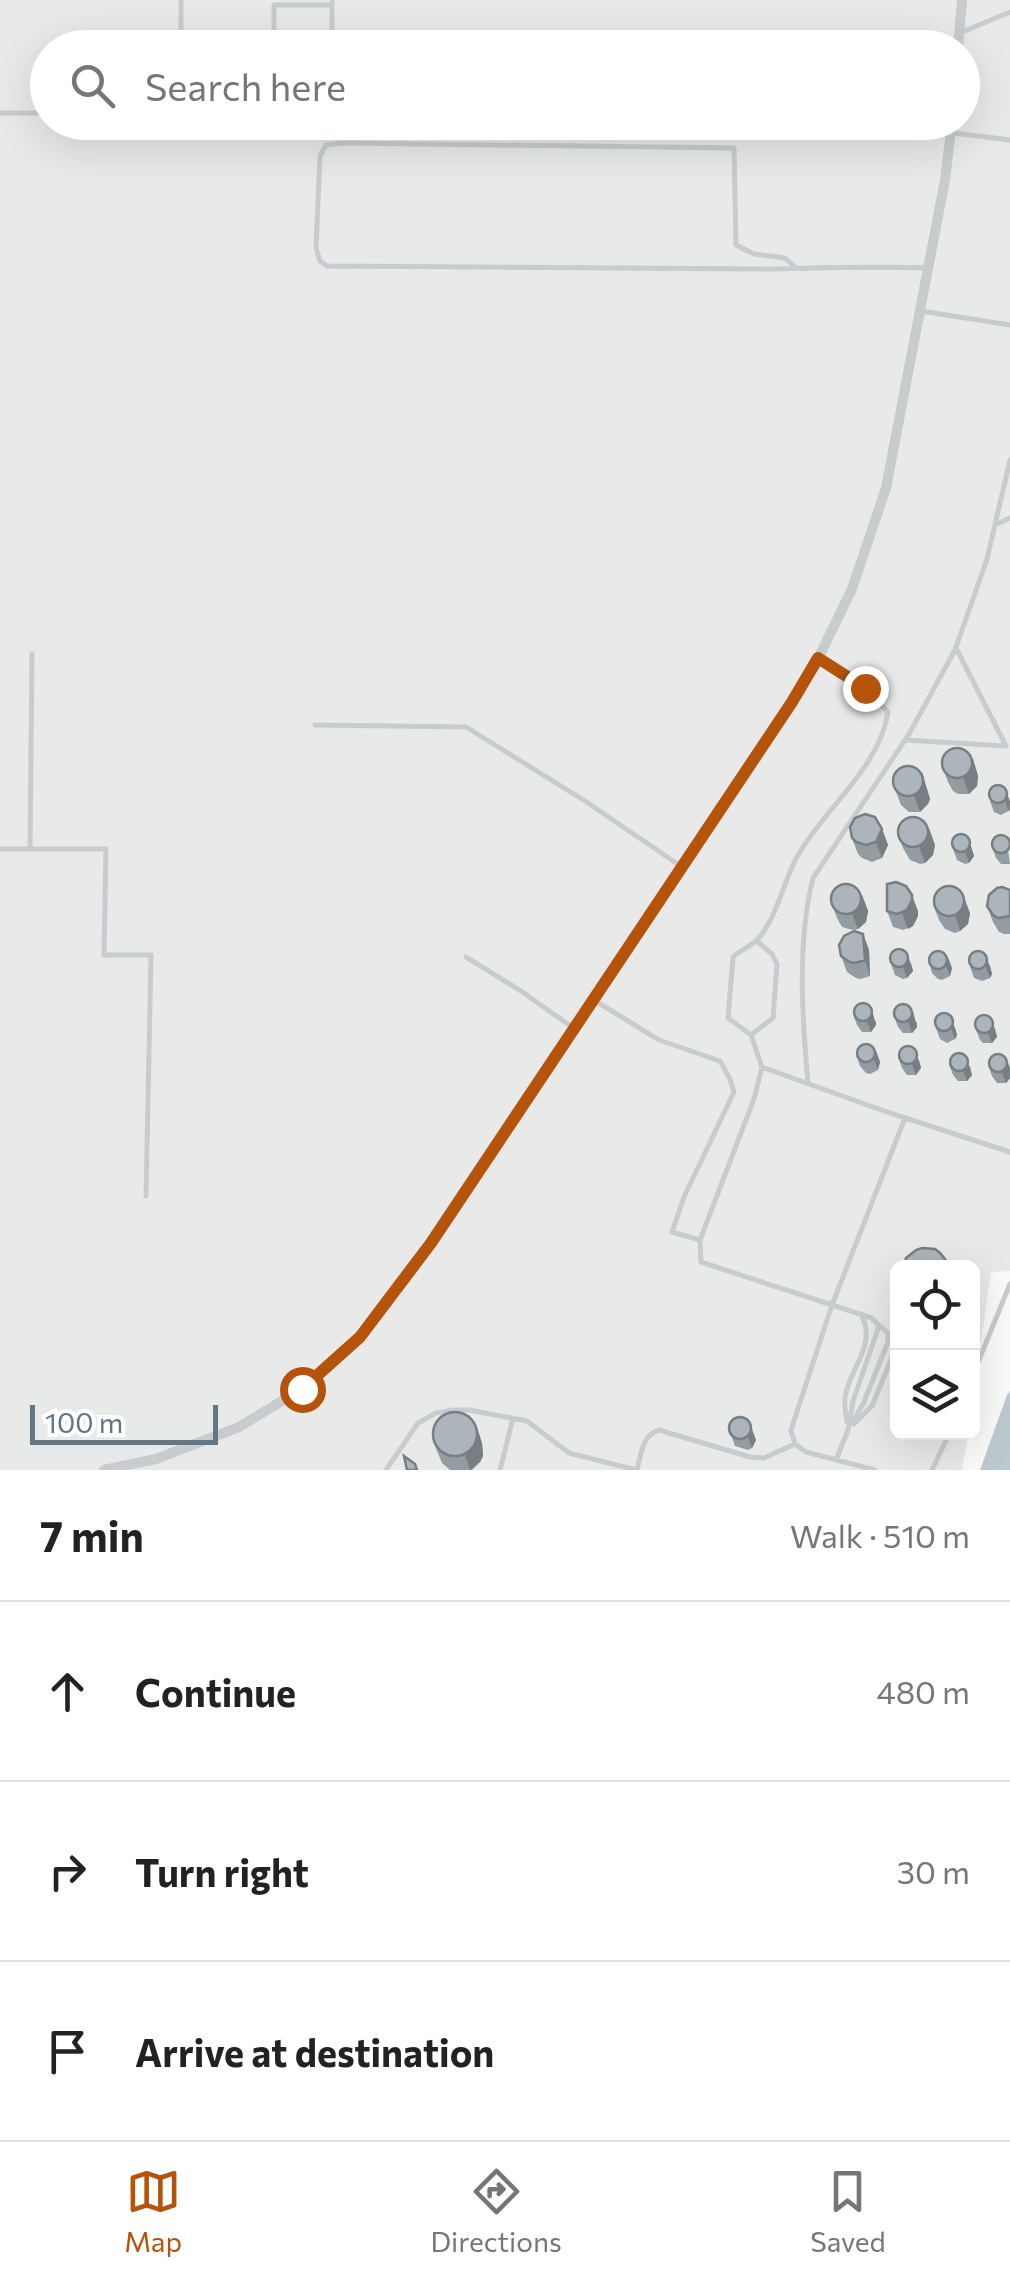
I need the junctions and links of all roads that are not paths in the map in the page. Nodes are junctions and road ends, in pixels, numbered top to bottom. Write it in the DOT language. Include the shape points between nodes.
graph roads {
  1 [pos="181,0"];
  2 [pos="962,0"];
  3 [pos="332,3"];
  4 [pos="1010,12"];
  5 [pos="181,30"];
  6 [pos="274,30"];
  7 [pos="332,30"];
  8 [pos="959,30"];
  9 [pos="968,30"];
  10 [pos="0,113"];
  11 [pos="30,114"];
  12 [pos="980,133"];
  13 [pos="950,140"];
  14 [pos="1010,140"];
  15 [pos="796,268"];
  16 [pos="928,268"];
  17 [pos="920,311"];
  18 [pos="1010,325"];
  19 [pos="1010,460"];
  20 [pos="1010,518"];
  21 [pos="995,524"];
  22 [pos="956,648"];
  23 [pos="32,654"];
  24 [pos="818,658"];
  25 [pos="315,724"];
  26 [pos="905,740"];
  27 [pos="1008,746"];
  28 [pos="0,849"];
  29 [pos="30,849"];
  30 [pos="682,866"];
  31 [pos="757,942"];
  32 [pos="466,957"];
  33 [pos="594,1000"];
  34 [pos="574,1028"];
  35 [pos="751,1036"];
  36 [pos="762,1067"];
  37 [pos="808,1082"];
  38 [pos="905,1118"];
  39 [pos="1010,1152"];
  40 [pos="146,1196"];
  41 [pos="700,1240"];
  42 [pos="1010,1284"];
  43 [pos="832,1305"];
  44 [pos="861,1314"];
  45 [pos="872,1318"];
  46 [pos="980,1357"];
  47 [pos="513,1418"];
  48 [pos="848,1430"];
  49 [pos="946,1440"];
  50 [pos="796,1444"];
  51 [pos="836,1460"];
  52 [pos="104,1470"];
  53 [pos="386,1470"];
  54 [pos="500,1470"];
  55 [pos="636,1470"];
  56 [pos="874,1470"];
  57 [pos="932,1470"];
  1 -- 5 [label="lane"];
  2 -- 8 [label="street"];
  3 -- 6 [label="lane" via="274,5"];
  3 -- 7 [label="lane"];
  4 -- 9 [label="lane"];
  10 -- 11 [label="lane"];
  12 -- 14 [label="lane"];
  13 -- 16 [label="street"];
  15 -- 15 [label="lane" via="327,266 316,248 320,156 326,145 342,143 734,148 736,245 786,258"];
  15 -- 16 [label="lane"];
  16 -- 17 [label="street"];
  17 -- 18 [label="lane"];
  17 -- 24 [label="street" via="886,488 852,590"];
  19 -- 21 [label="lane"];
  20 -- 21 [label="lane"];
  21 -- 22 [label="lane"];
  22 -- 26 [label="lane"];
  22 -- 27 [label="lane"];
  23 -- 29 [label="lane"];
  24 -- 30 [label="street"];
  24 -- 31 [label="lane" via="888,712 885,732 798,854"];
  25 -- 30 [label="lane" via="466,726"];
  26 -- 27 [label="lane"];
  26 -- 37 [label="lane" via="812,878 801,1005"];
  28 -- 29 [label="lane"];
  29 -- 40 [label="lane" via="106,849 104,955 151,956"];
  30 -- 33 [label="street"];
  31 -- 35 [label="lane" via="777,964 773,1018"];
  31 -- 35 [label="lane" via="733,957 729,989 728,1018"];
  32 -- 34 [label="lane"];
  33 -- 34 [label="street"];
  33 -- 41 [label="lane" via="658,1040 720,1060 730,1079 734,1092 672,1232"];
  34 -- 52 [label="street" via="360,1337 302,1389 240,1426 156,1459"];
  35 -- 36 [label="lane"];
  36 -- 37 [label="lane"];
  36 -- 41 [label="lane"];
  37 -- 38 [label="lane"];
  38 -- 39 [label="lane"];
  38 -- 43 [label="lane"];
  41 -- 43 [label="lane" via="701,1262"];
  42 -- 46 [label="lane"];
  43 -- 44 [label="lane"];
  43 -- 50 [label="lane" via="796,1407"];
  44 -- 45 [label="lane"];
  44 -- 48 [label="lane" via="867,1338 844,1398"];
  45 -- 48 [label="lane" via="877,1338"];
  45 -- 48 [label="lane" via="888,1342"];
  47 -- 53 [label="lane" via="469,1410 425,1417"];
  47 -- 54 [label="lane"];
  47 -- 55 [label="lane" via="528,1421 568,1453"];
  48 -- 51 [label="lane"];
  49 -- 57 [label="lane"];
  50 -- 51 [label="lane"];
  50 -- 55 [label="lane" via="750,1457 659,1430 646,1438"];
  51 -- 56 [label="lane"];
}
